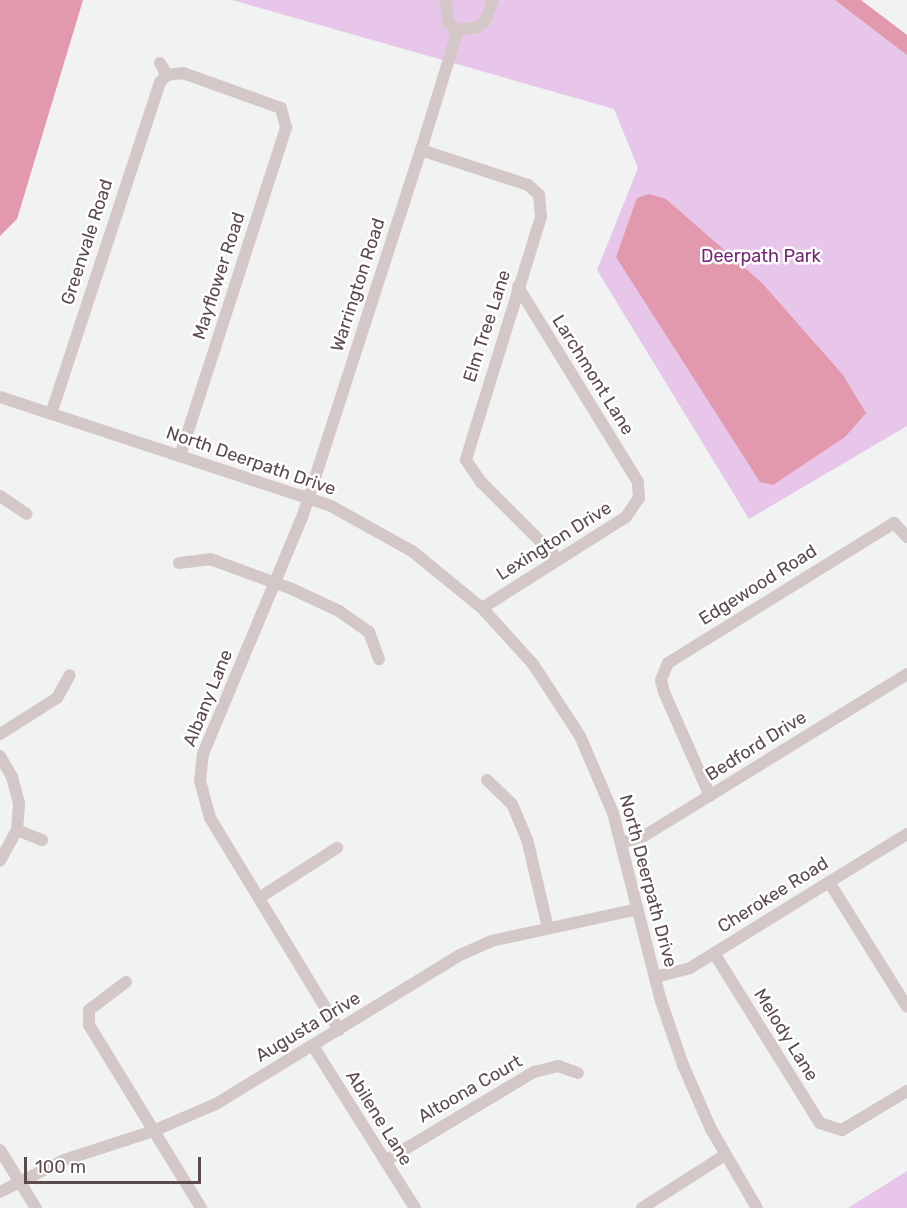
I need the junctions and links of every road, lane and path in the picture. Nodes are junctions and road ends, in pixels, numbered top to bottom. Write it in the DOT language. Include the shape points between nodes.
graph roads {
  1 [pos="446,0"];
  2 [pos="493,0"];
  3 [pos="458,30"];
  4 [pos="159,63"];
  5 [pos="163,79"];
  6 [pos="421,150"];
  7 [pos="518,287"];
  8 [pos="0,397"];
  9 [pos="51,414"];
  10 [pos="180,456"];
  11 [pos="0,496"];
  12 [pos="309,496"];
  13 [pos="645,500"];
  14 [pos="27,514"];
  15 [pos="907,537"];
  16 [pos="558,559"];
  17 [pos="179,562"];
  18 [pos="274,582"];
  19 [pos="482,608"];
  20 [pos="379,659"];
  21 [pos="907,674"];
  22 [pos="70,675"];
  23 [pos="0,734"];
  24 [pos="0,756"];
  25 [pos="487,780"];
  26 [pos="710,796"];
  27 [pos="17,830"];
  28 [pos="907,834"];
  29 [pos="42,840"];
  30 [pos="622,843"];
  31 [pos="337,848"];
  32 [pos="0,861"];
  33 [pos="829,882"];
  34 [pos="259,898"];
  35 [pos="638,909"];
  36 [pos="548,928"];
  37 [pos="714,953"];
  38 [pos="655,977"];
  39 [pos="126,982"];
  40 [pos="907,1007"];
  41 [pos="339,1030"];
  42 [pos="314,1046"];
  43 [pos="578,1073"];
  44 [pos="907,1091"];
  45 [pos="153,1131"];
  46 [pos="0,1150"];
  47 [pos="725,1155"];
  48 [pos="385,1161"];
  49 [pos="20,1181"];
  50 [pos="0,1192"];
  51 [pos="36,1208"];
  52 [pos="201,1208"];
  53 [pos="415,1208"];
  54 [pos="642,1208"];
  55 [pos="758,1208"];
  1 -- 3 [label="street" via="448,23"];
  2 -- 3 [label="street" via="485,21 477,27"];
  3 -- 6 [label="street, Warrington Road"];
  4 -- 5 [label="street"];
  5 -- 9 [label="street, Greenvale Road"];
  5 -- 10 [label="street, Mayflower Road" via="183,73 287,106 286,127"];
  6 -- 7 [label="street, Elm Tree Lane" via="528,184 543,193 541,218"];
  6 -- 12 [label="street, Warrington Road"];
  7 -- 13 [label="street, Larchmont Lane" via="638,482"];
  7 -- 16 [label="street, Elm Tree Lane" via="466,460 482,482"];
  8 -- 9 [label="street, North Deerpath Drive"];
  9 -- 10 [label="street, North Deerpath Drive"];
  10 -- 12 [label="street, North Deerpath Drive"];
  11 -- 14 [label="street"];
  12 -- 18 [label="street, Albany Lane"];
  12 -- 19 [label="street, North Deerpath Drive" via="397,542"];
  13 -- 16 [label="street, Lexington Drive" via="626,517"];
  15 -- 26 [label="street, Edgewood Road" via="894,523 668,663 662,673 664,692"];
  16 -- 19 [label="street, Lexington Drive"];
  17 -- 18 [label="street" via="210,559"];
  18 -- 20 [label="street" via="359,624 373,638"];
  18 -- 34 [label="street, Albany Lane" via="203,754 200,781 210,818"];
  19 -- 30 [label="street, North Deerpath Drive" via="533,664 567,713 601,781"];
  21 -- 26 [label="street, Bedford Drive"];
  22 -- 23 [label="street" via="57,698"];
  24 -- 27 [label="street" via="16,787"];
  25 -- 36 [label="street" via="512,804 527,840"];
  26 -- 30 [label="street, Bedford Drive" via="644,836"];
  27 -- 29 [label="street"];
  27 -- 32 [label="street"];
  28 -- 33 [label="street, Cherokee Road"];
  30 -- 35 [label="street, North Deerpath Drive"];
  31 -- 34 [label="street"];
  33 -- 37 [label="street, Cherokee Road"];
  33 -- 40 [label="street"];
  34 -- 41 [label="street, Albany Lane"];
  35 -- 36 [label="street, Augusta Drive"];
  35 -- 38 [label="street, North Deerpath Drive"];
  36 -- 41 [label="street, Augusta Drive" via="491,941 460,955"];
  37 -- 38 [label="street, Cherokee Road" via="690,968"];
  37 -- 44 [label="street, Melody Lane" via="820,1123 842,1130"];
  38 -- 47 [label="street, North Deerpath Drive" via="683,1065"];
  39 -- 45 [label="street" via="89,1010 88,1017 100,1046"];
  41 -- 42 [label="street, Augusta Drive"];
  42 -- 45 [label="street, Augusta Drive" via="216,1104"];
  42 -- 48 [label="street, Abilene Lane"];
  43 -- 48 [label="street, Altoona Court" via="558,1066 534,1072"];
  45 -- 49 [label="street, Augusta Drive" via="64,1161"];
  45 -- 52 [label="street"];
  46 -- 49 [label="street"];
  47 -- 54 [label="street"];
  47 -- 55 [label="street, North Deerpath Drive"];
  48 -- 53 [label="street, Abilene Lane"];
  49 -- 50 [label="street, Augusta Drive"];
  49 -- 51 [label="street"];
}
